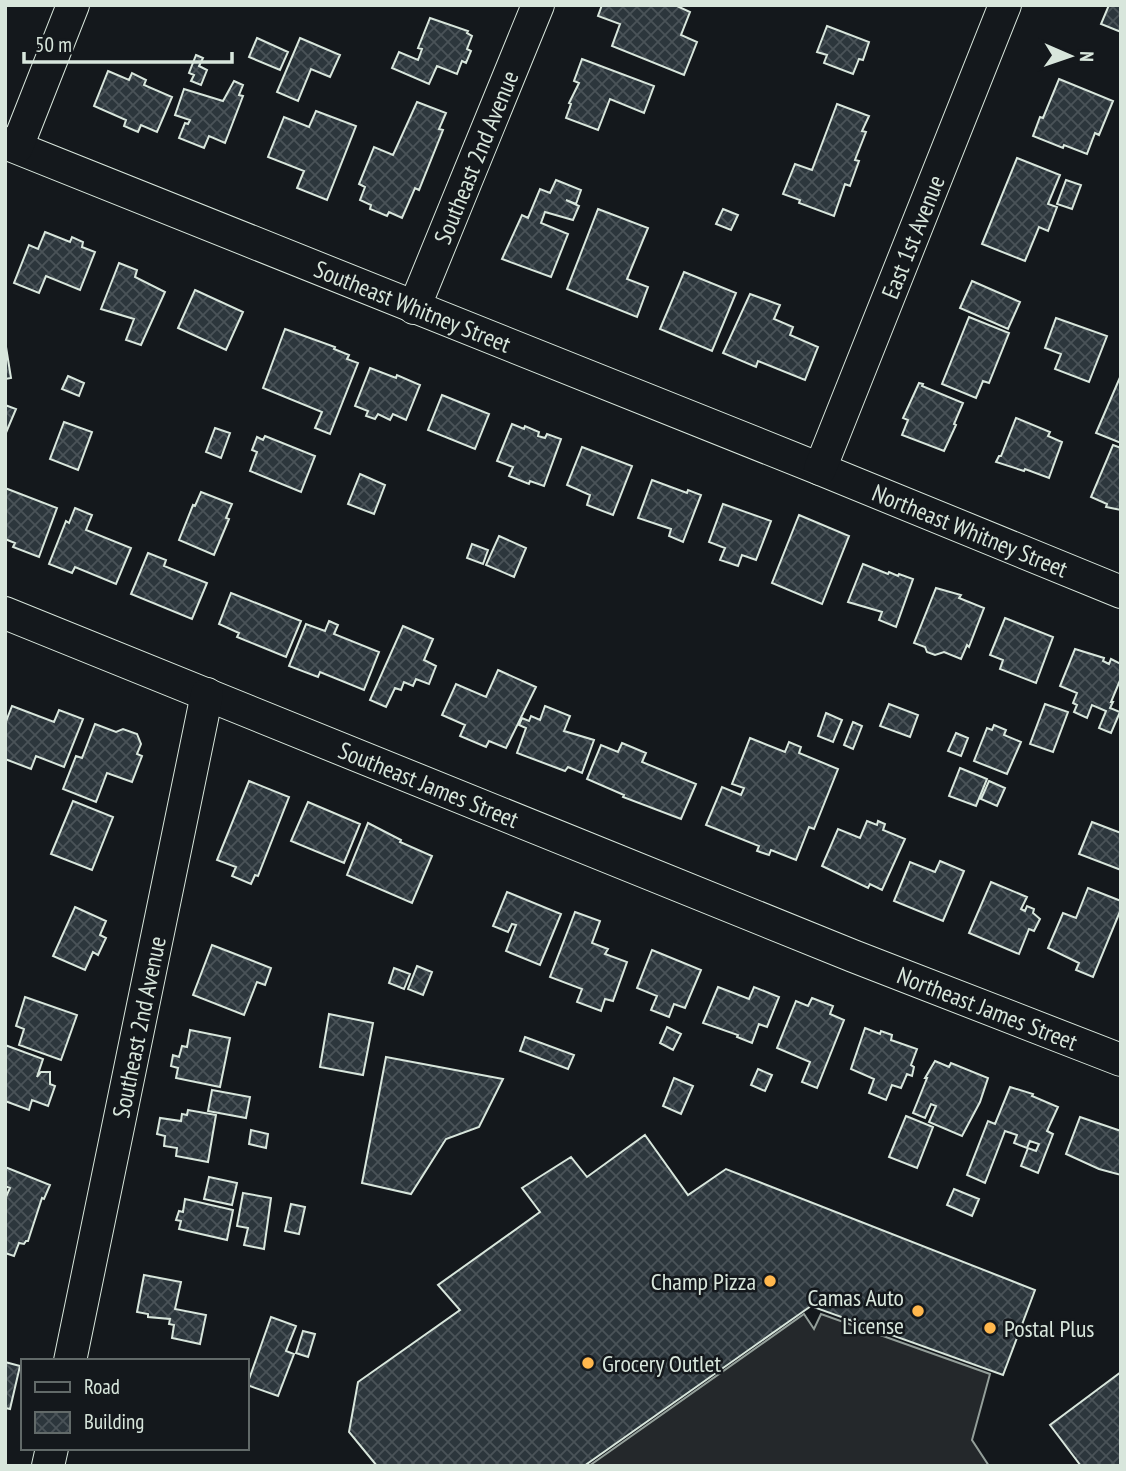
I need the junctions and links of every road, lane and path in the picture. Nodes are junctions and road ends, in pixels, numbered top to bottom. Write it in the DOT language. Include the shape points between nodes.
graph roads {
  1 [pos="73,5"];
  2 [pos="538,5"];
  3 [pos="1005,5"];
  4 [pos="11,145"];
  5 [pos="414,308"];
  6 [pos="820,469"];
  7 [pos="1121,592"];
  8 [pos="5,613"];
  9 [pos="207,694"];
  10 [pos="853,956"];
  11 [pos="1121,1060"];
  12 [pos="70,1359"];
  1 -- 4 [label="street"];
  2 -- 5 [label="street, Southeast 2nd Avenue"];
  3 -- 6 [label="street, East 1st Avenue"];
  4 -- 5 [label="street, Southeast Whitney Street"];
  5 -- 6 [label="street, Southeast Whitney Street"];
  6 -- 7 [label="street, Northeast Whitney Street"];
  8 -- 9 [label="street, Southeast James Street"];
  9 -- 10 [label="street, Southeast James Street"];
  9 -- 12 [label="street, Southeast 2nd Avenue"];
  10 -- 11 [label="street, Northeast James Street"];
}
